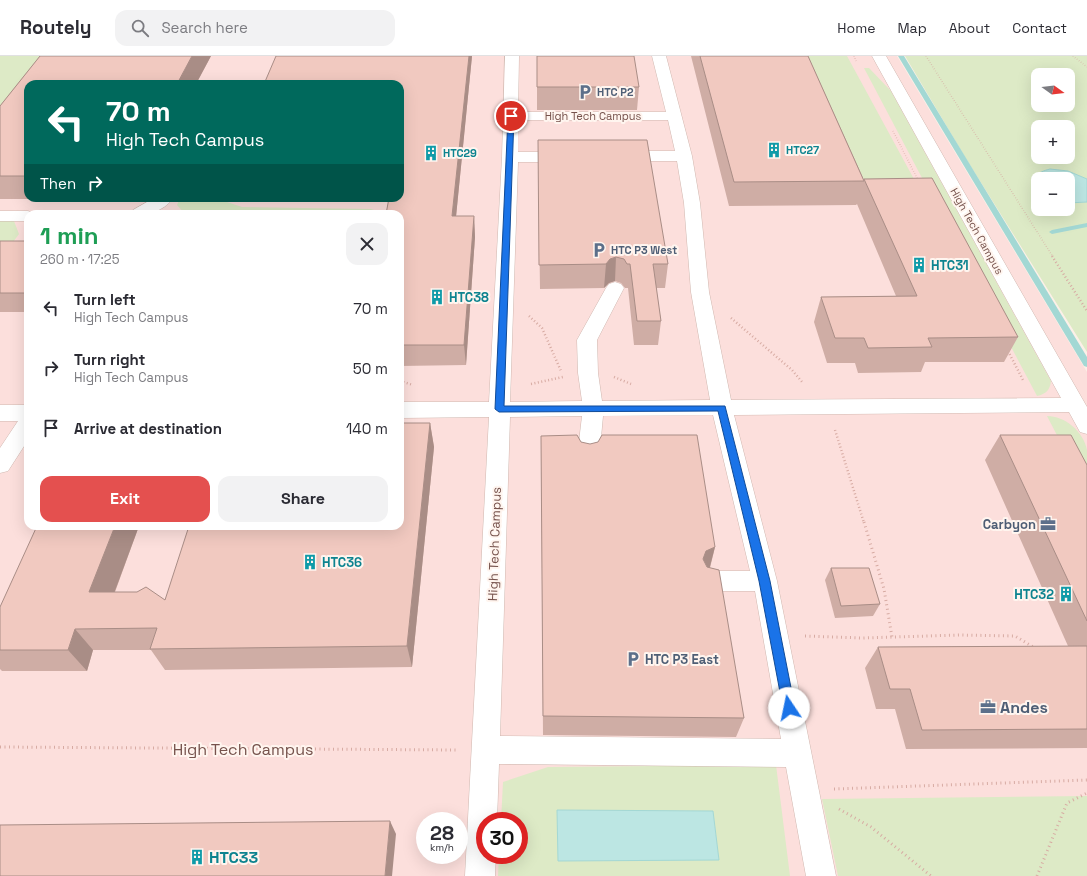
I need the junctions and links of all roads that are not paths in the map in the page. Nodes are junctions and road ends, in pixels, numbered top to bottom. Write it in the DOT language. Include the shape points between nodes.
graph roads {
  1 [pos="512,56"];
  2 [pos="659,56"];
  3 [pos="880,56"];
  4 [pos="511,116"];
  5 [pos="675,116"];
  6 [pos="605,156"];
  7 [pos="684,156"];
  8 [pos="510,157"];
  9 [pos="581,157"];
  10 [pos="158,202"];
  11 [pos="146,210"];
  12 [pos="0,216"];
  13 [pos="24,216"];
  14 [pos="615,288"];
  15 [pos="1076,405"];
  16 [pos="722,408"];
  17 [pos="499,409"];
  18 [pos="593,409"];
  19 [pos="404,410"];
  20 [pos="0,413"];
  21 [pos="24,413"];
  22 [pos="1087,426"];
  23 [pos="24,429"];
  24 [pos="588,459"];
  25 [pos="0,465"];
  26 [pos="711,581"];
  27 [pos="764,581"];
  28 [pos="485,750"];
  29 [pos="798,753"];
  30 [pos="480,876"];
  31 [pos="821,876"];
  1 -- 4 [label="street, High Tech Campus"];
  2 -- 5 [label="street"];
  3 -- 15 [label="street, High Tech Campus"];
  4 -- 5 [label="street, High Tech Campus"];
  4 -- 8 [label="street, High Tech Campus"];
  5 -- 7 [label="street"];
  6 -- 7 [label="street"];
  7 -- 16 [label="street" via="692,203 700,292"];
  8 -- 9 [label="street"];
  8 -- 17 [label="street, High Tech Campus"];
  10 -- 11 [label="street"];
  12 -- 13 [label="street"];
  14 -- 18 [label="street" via="587,340"];
  15 -- 16 [label="street"];
  15 -- 22 [label="street, High Tech Campus"];
  16 -- 18 [label="street"];
  16 -- 27 [label="street"];
  17 -- 18 [label="street"];
  17 -- 19 [label="street"];
  17 -- 28 [label="street, High Tech Campus"];
  18 -- 24 [label="street"];
  20 -- 21 [label="street"];
  23 -- 25 [label="street"];
  26 -- 27 [label="street"];
  27 -- 29 [label="street"];
  28 -- 29 [label="street"];
  28 -- 30 [label="street, High Tech Campus"];
  29 -- 31 [label="street"];
}
